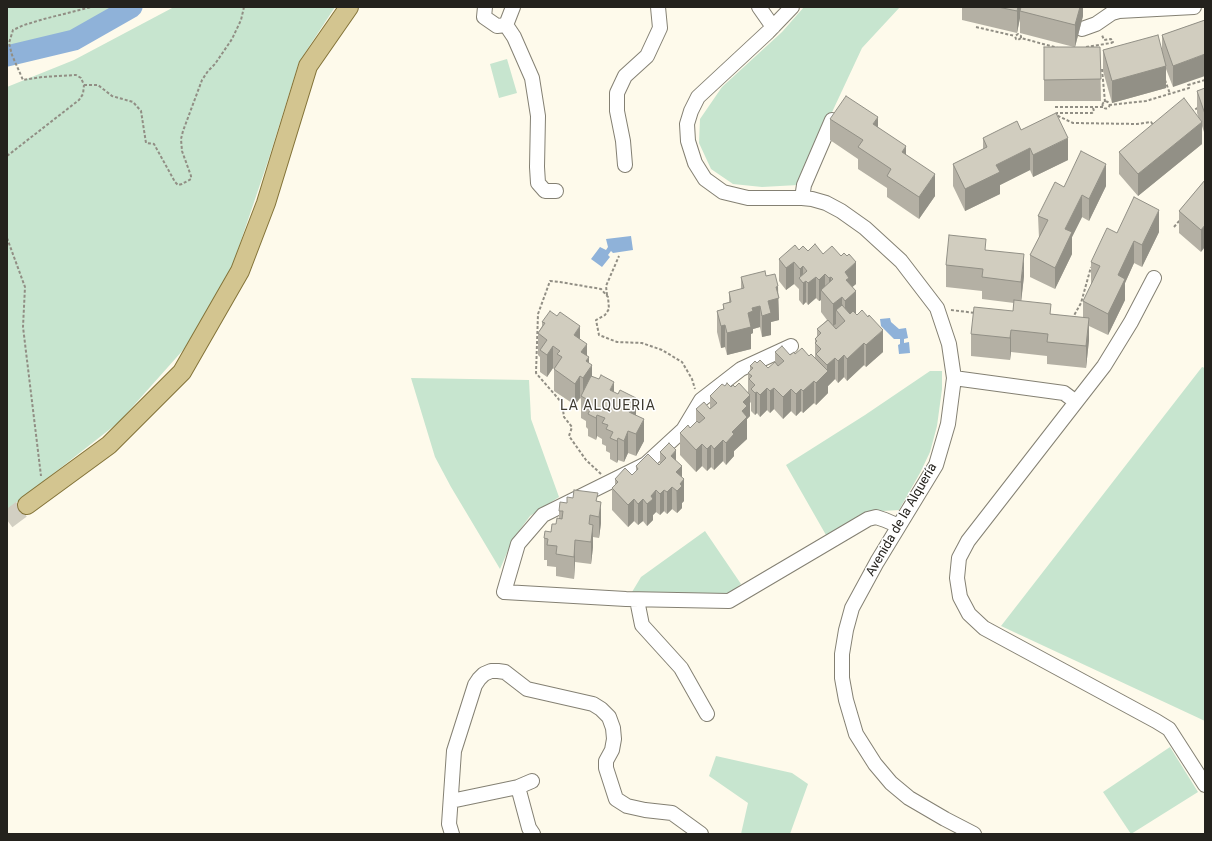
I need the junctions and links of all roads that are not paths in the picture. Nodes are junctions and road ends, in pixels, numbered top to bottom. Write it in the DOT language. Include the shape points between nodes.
graph roads {
  1 [pos="349,7"];
  2 [pos="513,7"];
  3 [pos="658,7"];
  4 [pos="759,7"];
  5 [pos="792,7"];
  6 [pos="1194,7"];
  7 [pos="481,9"];
  8 [pos="506,25"];
  9 [pos="773,28"];
  10 [pos="1082,29"];
  11 [pos="832,120"];
  12 [pos="624,165"];
  13 [pos="556,192"];
  14 [pos="802,198"];
  15 [pos="1154,278"];
  16 [pos="791,346"];
  17 [pos="954,378"];
  18 [pos="1076,402"];
  19 [pos="27,505"];
  20 [pos="899,526"];
  21 [pos="638,600"];
  22 [pos="707,714"];
  23 [pos="532,781"];
  24 [pos="1205,785"];
  25 [pos="518,787"];
  26 [pos="451,801"];
  27 [pos="452,834"];
  28 [pos="533,834"];
  29 [pos="701,834"];
  30 [pos="974,834"];
  1 -- 19 [label="main road" via="308,66 266,203 240,271 182,372 109,445"];
  2 -- 8 [label="street"];
  3 -- 12 [label="street" via="660,28 647,56 625,76 617,93"];
  4 -- 9 [label="street"];
  5 -- 9 [label="street, Avenida de la Alquería"];
  6 -- 10 [label="street" via="1119,12"];
  7 -- 8 [label="street" via="484,17 496,26"];
  8 -- 13 [label="street" via="532,78 538,116 538,184 545,191"];
  9 -- 14 [label="street, Avenida de la Alquería" via="698,98 687,124 688,141 695,162 705,179 723,192 748,198"];
  11 -- 14 [label="street" via="804,185"];
  14 -- 17 [label="street, Avenida de la Alquería" via="826,203 841,211 865,228 901,261 938,308 950,344"];
  15 -- 18 [label="street" via="1104,366"];
  16 -- 21 [label="street" via="741,369 701,400 683,430 646,464 542,515 518,544 504,592"];
  17 -- 18 [label="street" via="1064,393"];
  17 -- 20 [label="street, Avenida de la Alquería" via="948,424 936,464"];
  18 -- 24 [label="street" via="968,541 959,558 957,578 960,597 969,614 984,628 1169,729"];
  20 -- 21 [label="street" via="876,517 868,519 729,601"];
  20 -- 30 [label="street, Avenida de la Alquería" via="852,608 842,654 842,678 846,700 856,734 891,783 909,798"];
  21 -- 22 [label="street" via="642,625 681,668"];
  23 -- 25 [label="street"];
  25 -- 26 [label="street"];
  25 -- 28 [label="street"];
  26 -- 27 [label="street" via="449,824"];
  26 -- 29 [label="street" via="454,751 476,685 484,674 498,670 505,672 527,689 593,704 601,709 609,717 613,728 614,739 606,768 616,799 627,806 672,813"];
}
